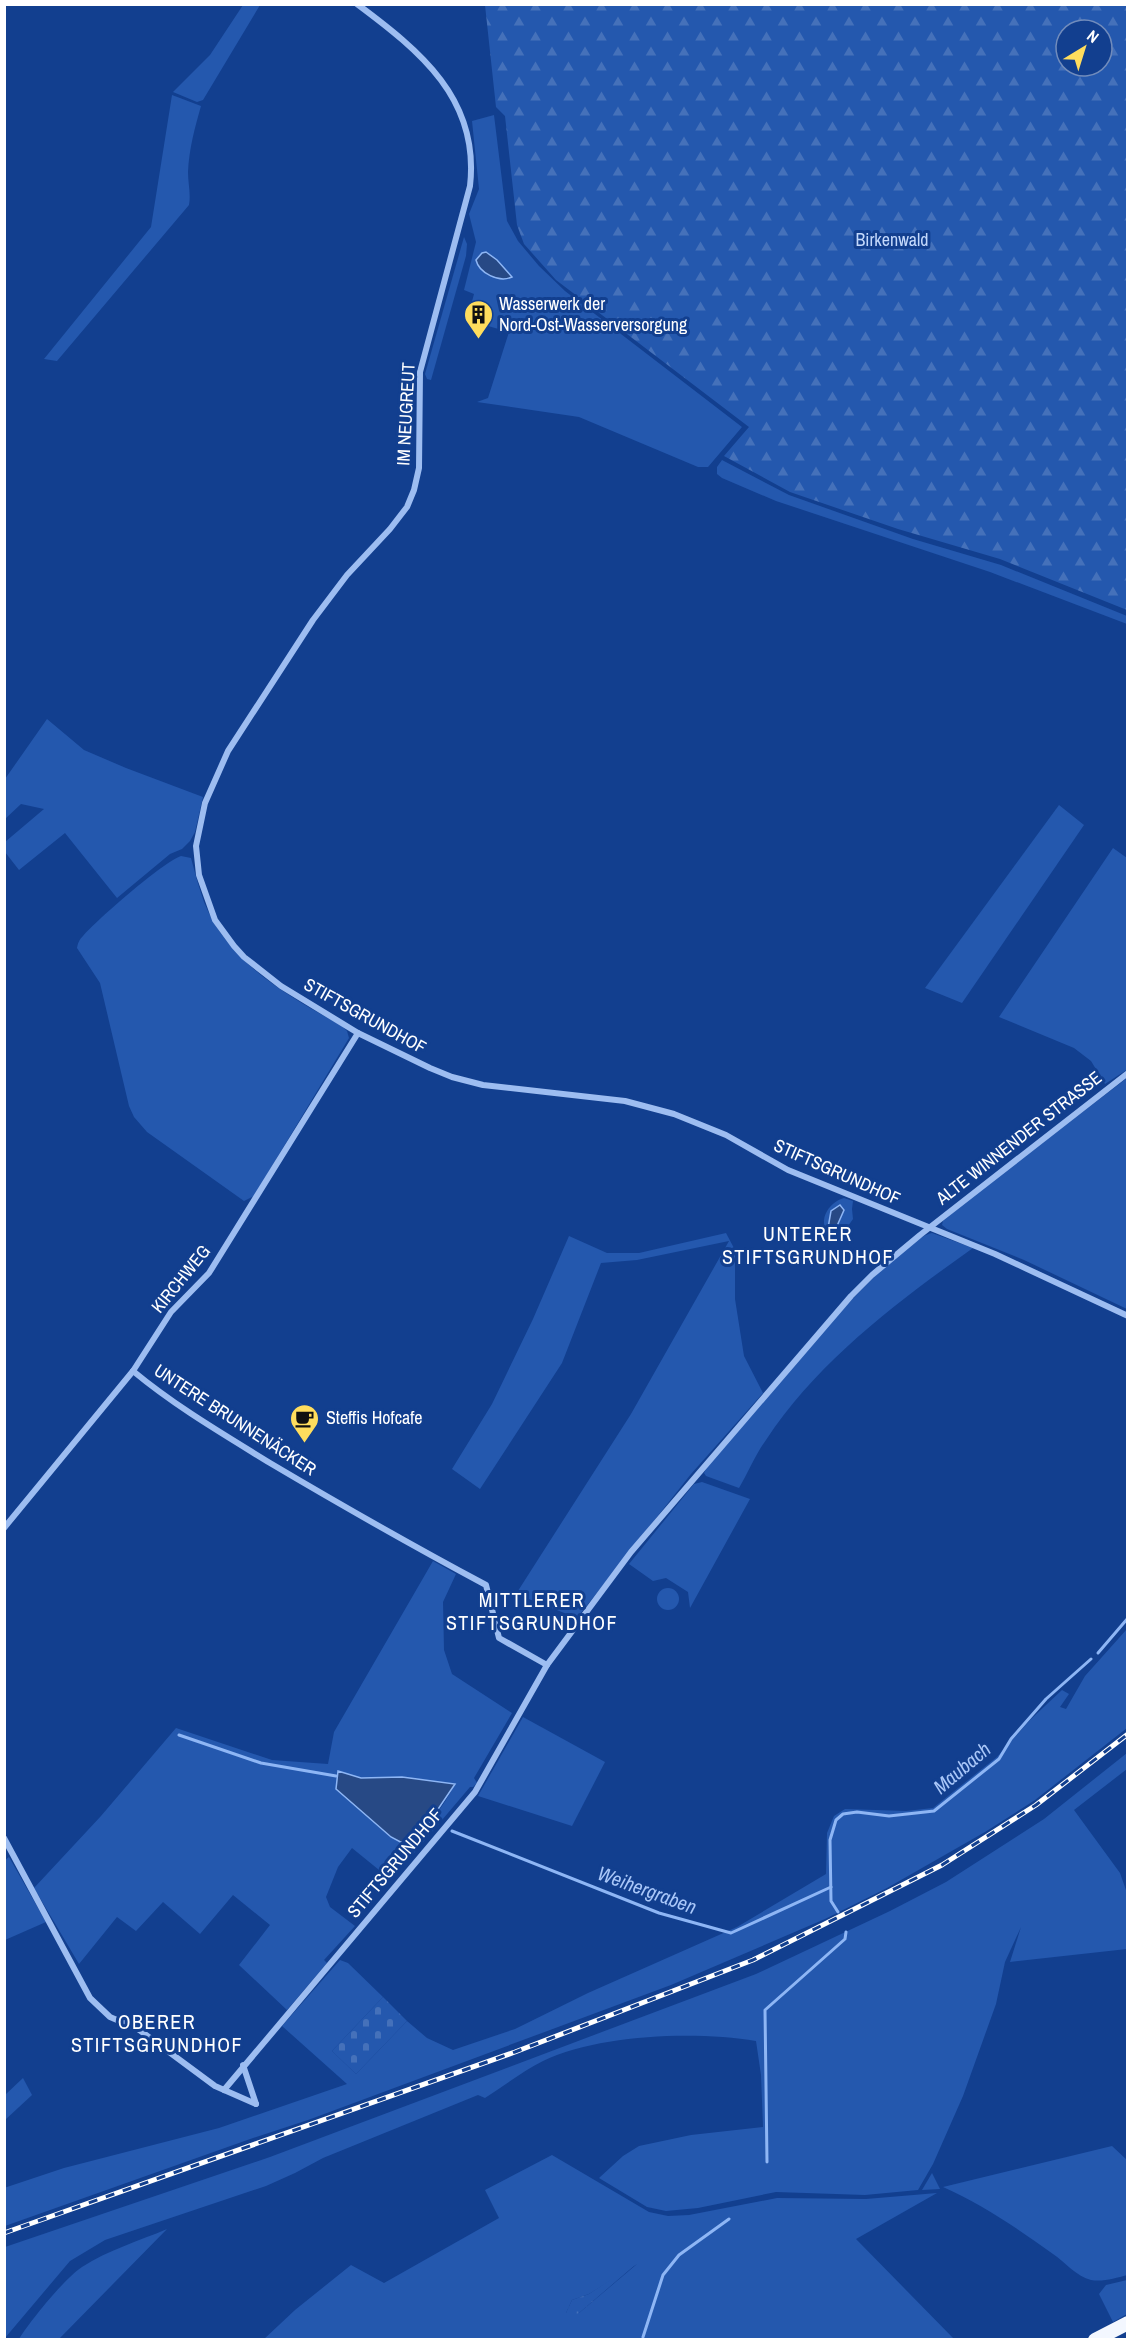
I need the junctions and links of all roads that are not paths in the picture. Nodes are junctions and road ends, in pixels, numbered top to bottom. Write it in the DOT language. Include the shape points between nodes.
graph roads {
  1 [pos="357,4"];
  2 [pos="196,846"];
  3 [pos="358,1033"];
  4 [pos="1128,1073"];
  5 [pos="930,1228"];
  6 [pos="1128,1316"];
  7 [pos="133,1371"];
  8 [pos="4,1528"];
  9 [pos="547,1665"];
  10 [pos="4,1838"];
  11 [pos="243,2065"];
  12 [pos="224,2090"];
  13 [pos="1128,2323"];
  14 [pos="1095,2340"];
  1 -- 2 [label="street, IM NEUGREUT" via="441,80 460,109 472,164 470,186 420,372 419,468 407,507 313,620 228,751 205,804"];
  2 -- 3 [label="street, STIFTSGRUNDHOF" via="206,898 234,946 281,986"];
  3 -- 5 [label="street, STIFTSGRUNDHOF" via="430,1068 473,1082 625,1101 674,1114 726,1135 788,1170"];
  3 -- 7 [label="street, KIRCHWEG" via="209,1273 171,1312"];
  4 -- 5 [label="street, ALTE WINNENDER STRASSE"];
  5 -- 6 [label="street"];
  5 -- 9 [label="street, STIFTSGRUNDHOF" via="851,1296 631,1552"];
  7 -- 8 [label="street, KIRCHWEG"];
  7 -- 9 [label="street, UNTERE BRUNNENÄCKER" via="198,1419 486,1585 499,1638"];
  9 -- 11 [label="street, STIFTSGRUNDHOF" via="476,1792"];
  10 -- 12 [label="street" via="98,2009 138,2029"];
  11 -- 12 [label="street, STIFTSGRUNDHOF"];
  11 -- 12 [label="street" via="256,2104"];
  13 -- 14 [label="highway"];
}
